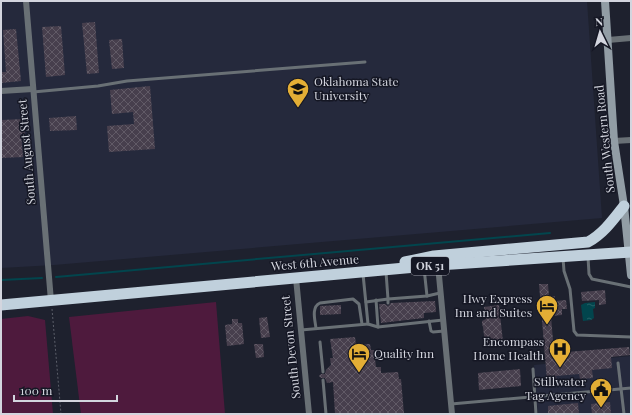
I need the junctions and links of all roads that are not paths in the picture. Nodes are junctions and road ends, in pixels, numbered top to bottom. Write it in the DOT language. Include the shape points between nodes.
graph roads {
  1 [pos="26,1"];
  2 [pos="605,1"];
  3 [pos="631,38"];
  4 [pos="608,40"];
  5 [pos="365,62"];
  6 [pos="33,90"];
  7 [pos="1,91"];
  8 [pos="631,140"];
  9 [pos="614,141"];
  10 [pos="624,206"];
  11 [pos="630,252"];
  12 [pos="588,255"];
  13 [pos="563,256"];
  14 [pos="438,265"];
  15 [pos="424,266"];
  16 [pos="386,270"];
  17 [pos="363,272"];
  18 [pos="631,275"];
  19 [pos="296,278"];
  20 [pos="631,287"];
  21 [pos="440,292"];
  22 [pos="427,296"];
  23 [pos="398,298"];
  24 [pos="51,300"];
  25 [pos="376,300"];
  26 [pos="388,301"];
  27 [pos="366,302"];
  28 [pos="398,302"];
  29 [pos="1,305"];
  30 [pos="443,320"];
  31 [pos="429,321"];
  32 [pos="362,324"];
  33 [pos="368,324"];
  34 [pos="378,327"];
  35 [pos="316,328"];
  36 [pos="300,330"];
  37 [pos="444,331"];
  38 [pos="631,337"];
  39 [pos="320,342"];
  40 [pos="618,363"];
  41 [pos="533,369"];
  42 [pos="323,372"];
  43 [pos="323,380"];
  44 [pos="631,388"];
  45 [pos="621,389"];
  46 [pos="535,396"];
  47 [pos="451,404"];
  48 [pos="309,414"];
  49 [pos="326,414"];
  50 [pos="452,414"];
  51 [pos="536,414"];
  52 [pos="624,414"];
  1 -- 6 [label="street, South August Street"];
  2 -- 4 [label="main road, South Western Road"];
  3 -- 4 [label="street"];
  4 -- 9 [label="main road, South Western Road"];
  5 -- 6 [label="lane"];
  6 -- 7 [label="street"];
  6 -- 24 [label="street, South August Street"];
  8 -- 9 [label="street"];
  9 -- 10 [label="main road, South Western Road"];
  10 -- 11 [label="main road, South Western Road"];
  10 -- 17 [label="highway" via="604,231 588,242 434,256"];
  11 -- 12 [label="highway, West 6th Avenue / OK 51"];
  11 -- 18 [label="main road, South Western Road"];
  12 -- 13 [label="highway, West 6th Avenue / OK 51"];
  12 -- 20 [label="lane" via="589,274 592,279"];
  13 -- 14 [label="highway, West 6th Avenue / OK 51"];
  13 -- 38 [label="lane" via="564,271 570,288 574,331 577,336"];
  14 -- 15 [label="highway, West 6th Avenue / OK 51"];
  14 -- 21 [label="street"];
  15 -- 16 [label="highway, West 6th Avenue / OK 51"];
  15 -- 22 [label="lane"];
  16 -- 17 [label="highway, West 6th Avenue / OK 51"];
  16 -- 26 [label="lane"];
  17 -- 19 [label="highway, West 6th Avenue / OK 51"];
  17 -- 27 [label="lane"];
  19 -- 24 [label="highway, West 6th Avenue / OK 51"];
  19 -- 36 [label="street, South Devon Street"];
  21 -- 22 [label="lane"];
  21 -- 30 [label="street"];
  22 -- 23 [label="lane"];
  23 -- 26 [label="lane"];
  23 -- 28 [label="lane"];
  24 -- 29 [label="highway, West 6th Avenue / OK 51"];
  25 -- 26 [label="lane"];
  25 -- 27 [label="lane"];
  25 -- 34 [label="lane"];
  27 -- 33 [label="lane"];
  30 -- 31 [label="lane"];
  30 -- 37 [label="street"];
  31 -- 34 [label="lane"];
  31 -- 37 [label="lane" via="431,331"];
  32 -- 33 [label="lane"];
  32 -- 35 [label="lane"];
  32 -- 35 [label="lane" via="359,304 353,299 316,305"];
  33 -- 34 [label="lane"];
  35 -- 36 [label="lane"];
  36 -- 48 [label="street, South Devon Street"];
  37 -- 47 [label="street"];
  39 -- 42 [label="lane"];
  40 -- 45 [label="lane"];
  41 -- 46 [label="lane"];
  43 -- 49 [label="lane"];
  44 -- 45 [label="lane"];
  45 -- 46 [label="lane"];
  45 -- 52 [label="lane"];
  46 -- 47 [label="lane"];
  46 -- 51 [label="lane"];
  47 -- 50 [label="street"];
}
